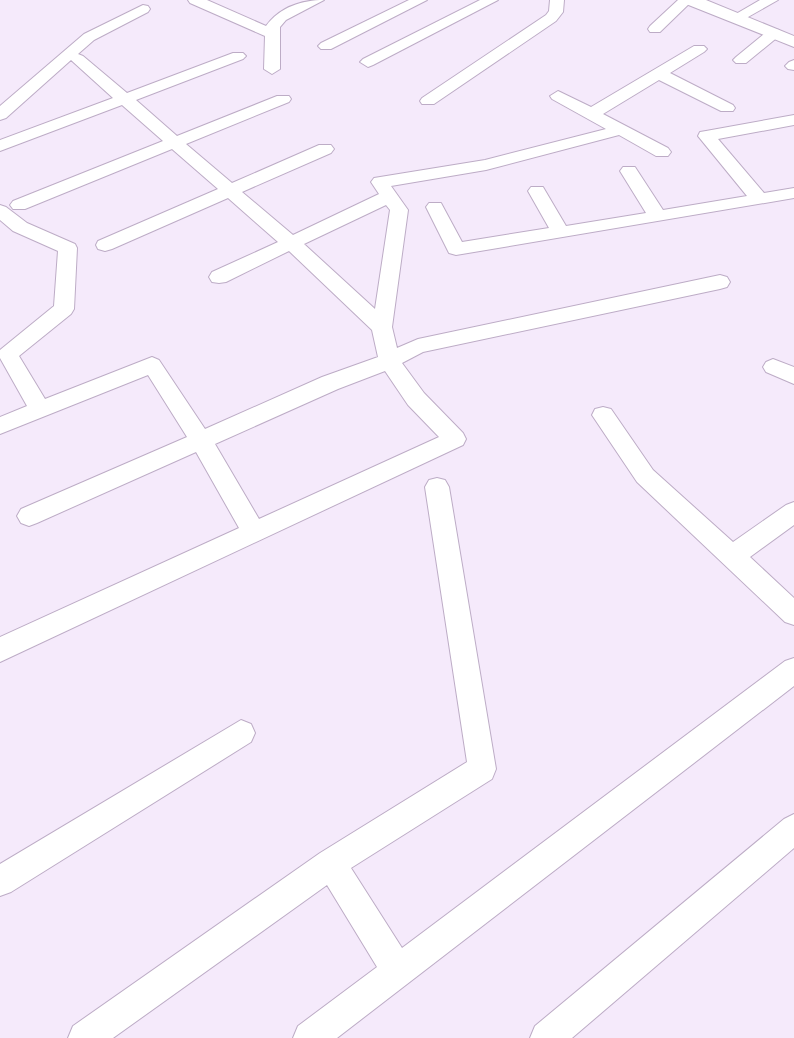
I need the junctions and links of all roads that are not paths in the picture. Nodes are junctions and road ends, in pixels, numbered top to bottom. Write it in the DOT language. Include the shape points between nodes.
graph roads {
  1 [pos="195,0"];
  2 [pos="317,0"];
  3 [pos="420,0"];
  4 [pos="491,0"];
  5 [pos="555,0"];
  6 [pos="686,0"];
  7 [pos="692,0"];
  8 [pos="771,0"];
  9 [pos="143,9"];
  10 [pos="736,18"];
  11 [pos="655,29"];
  12 [pos="774,33"];
  13 [pos="273,34"];
  14 [pos="794,42"];
  15 [pos="326,46"];
  16 [pos="699,50"];
  17 [pos="238,56"];
  18 [pos="78,59"];
  19 [pos="741,60"];
  20 [pos="368,62"];
  21 [pos="272,68"];
  22 [pos="659,74"];
  23 [pos="558,96"];
  24 [pos="283,99"];
  25 [pos="125,100"];
  26 [pos="428,100"];
  27 [pos="727,108"];
  28 [pos="591,114"];
  29 [pos="0,115"];
  30 [pos="794,120"];
  31 [pos="620,130"];
  32 [pos="174,142"];
  33 [pos="0,146"];
  34 [pos="325,149"];
  35 [pos="662,152"];
  36 [pos="629,171"];
  37 [pos="230,190"];
  38 [pos="537,191"];
  39 [pos="794,192"];
  40 [pos="390,196"];
  41 [pos="760,199"];
  42 [pos="19,205"];
  43 [pos="435,207"];
  44 [pos="0,211"];
  45 [pos="658,217"];
  46 [pos="560,231"];
  47 [pos="291,242"];
  48 [pos="105,245"];
  49 [pos="219,277"];
  50 [pos="720,282"];
  51 [pos="382,327"];
  52 [pos="4,354"];
  53 [pos="389,361"];
  54 [pos="773,367"];
  55 [pos="794,376"];
  56 [pos="40,410"];
  57 [pos="603,415"];
  58 [pos="0,426"];
  59 [pos="201,440"];
  60 [pos="437,486"];
  61 [pos="794,512"];
  62 [pos="29,516"];
  63 [pos="254,532"];
  64 [pos="732,556"];
  65 [pos="794,614"];
  66 [pos="0,650"];
  67 [pos="794,670"];
  68 [pos="241,733"];
  69 [pos="794,829"];
  70 [pos="331,864"];
  71 [pos="0,881"];
  72 [pos="398,971"];
  73 [pos="85,1038"];
  74 [pos="310,1038"];
  75 [pos="546,1038"];
  1 -- 13 [label="street"];
  2 -- 13 [label="street" via="281,17 273,27"];
  3 -- 15 [label="street"];
  4 -- 20 [label="street"];
  5 -- 26 [label="street" via="556,12 533,32"];
  6 -- 11 [label="street"];
  7 -- 10 [label="street"];
  8 -- 10 [label="street"];
  9 -- 29 [label="street" via="90,37"];
  10 -- 12 [label="street"];
  12 -- 14 [label="street"];
  12 -- 19 [label="street"];
  13 -- 21 [label="street"];
  16 -- 22 [label="street"];
  17 -- 25 [label="street"];
  18 -- 25 [label="street"];
  22 -- 27 [label="street"];
  22 -- 28 [label="street"];
  23 -- 28 [label="street"];
  24 -- 32 [label="street"];
  25 -- 32 [label="street"];
  25 -- 33 [label="street"];
  28 -- 31 [label="street"];
  30 -- 41 [label="street" via="706,136"];
  31 -- 35 [label="street"];
  31 -- 40 [label="street" via="486,165 380,182"];
  32 -- 37 [label="street"];
  32 -- 42 [label="street"];
  34 -- 37 [label="street"];
  36 -- 45 [label="street"];
  37 -- 47 [label="street"];
  37 -- 48 [label="street"];
  38 -- 46 [label="street"];
  39 -- 41 [label="street"];
  40 -- 47 [label="street"];
  40 -- 51 [label="street" via="399,210"];
  41 -- 45 [label="street"];
  43 -- 46 [label="street" via="456,249"];
  44 -- 52 [label="street" via="20,227 68,248 64,309"];
  45 -- 46 [label="street"];
  47 -- 49 [label="street"];
  47 -- 51 [label="street"];
  50 -- 53 [label="street" via="418,346"];
  51 -- 53 [label="street"];
  52 -- 56 [label="street"];
  53 -- 59 [label="street" via="330,383"];
  53 -- 63 [label="street" via="416,399 455,439"];
  54 -- 55 [label="street"];
  56 -- 58 [label="street"];
  56 -- 59 [label="street" via="152,365"];
  57 -- 64 [label="street" via="645,476"];
  59 -- 62 [label="street"];
  59 -- 63 [label="street"];
  60 -- 70 [label="street" via="482,769"];
  61 -- 64 [label="street"];
  63 -- 66 [label="street"];
  64 -- 65 [label="street"];
  67 -- 72 [label="street"];
  68 -- 71 [label="street"];
  69 -- 75 [label="street"];
  70 -- 72 [label="street"];
  70 -- 73 [label="street"];
  72 -- 74 [label="street"];
}
